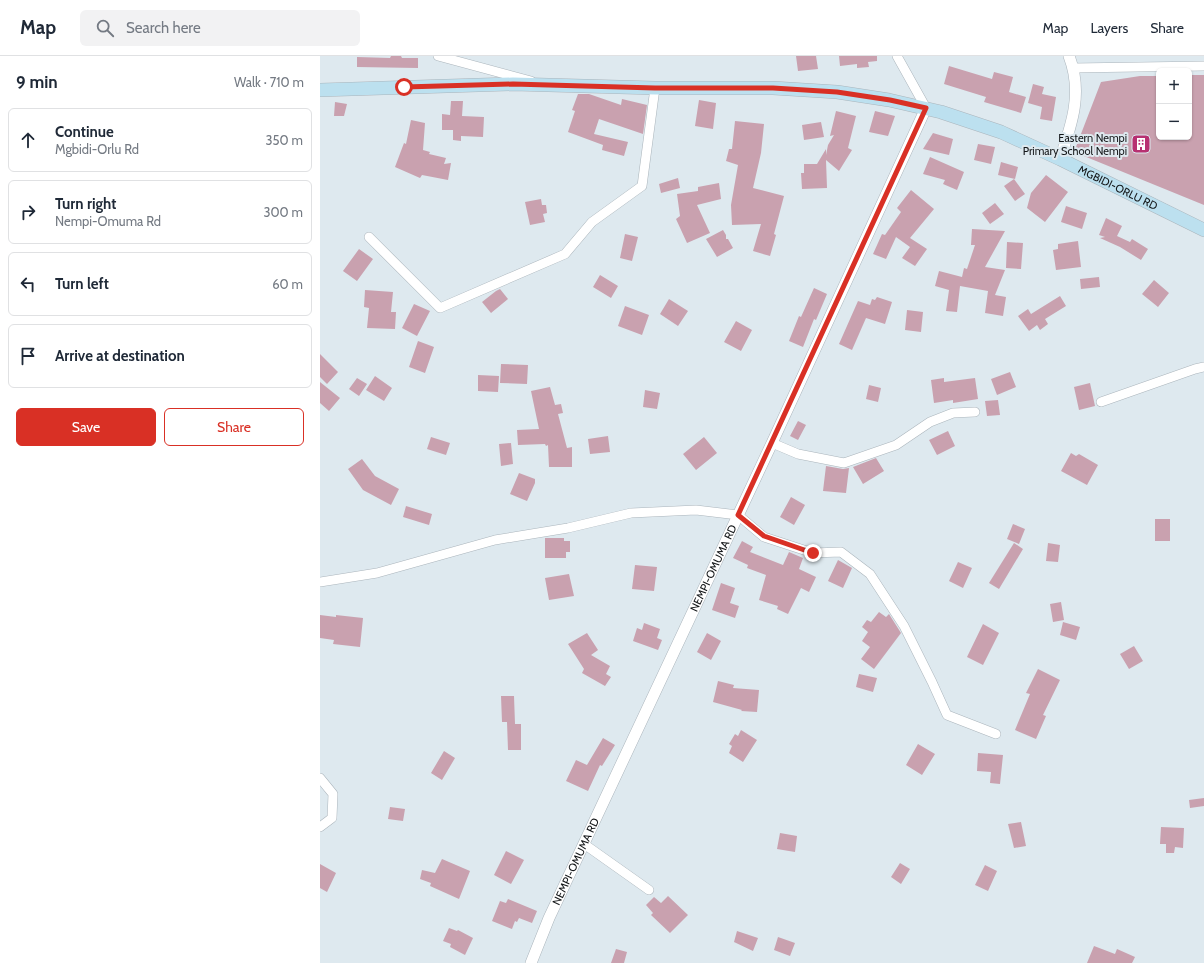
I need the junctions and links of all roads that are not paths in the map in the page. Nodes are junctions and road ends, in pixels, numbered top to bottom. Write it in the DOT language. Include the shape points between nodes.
graph roads {
  1 [pos="438,56"];
  2 [pos="897,56"];
  3 [pos="1069,56"];
  4 [pos="452,58"];
  5 [pos="1204,66"];
  6 [pos="1074,68"];
  7 [pos="546,85"];
  8 [pos="655,88"];
  9 [pos="320,90"];
  10 [pos="926,108"];
  11 [pos="1060,159"];
  12 [pos="1204,230"];
  13 [pos="369,236"];
  14 [pos="1204,367"];
  15 [pos="1101,402"];
  16 [pos="975,412"];
  17 [pos="772,443"];
  18 [pos="738,515"];
  19 [pos="320,582"];
  20 [pos="996,734"];
  21 [pos="320,778"];
  22 [pos="320,827"];
  23 [pos="584,844"];
  24 [pos="649,890"];
  25 [pos="531,963"];
  1 -- 4 [label="street"];
  2 -- 10 [label="street"];
  3 -- 6 [label="street"];
  4 -- 7 [label="street"];
  5 -- 6 [label="street"];
  6 -- 11 [label="street" via="1076,96 1071,127"];
  7 -- 8 [label="main road, MGBIDI-ORLU RD"];
  7 -- 9 [label="main road, MGBIDI-ORLU RD"];
  8 -- 10 [label="main road, MGBIDI-ORLU RD" via="773,88 837,92"];
  8 -- 13 [label="street" via="642,186 592,222 564,254 440,308"];
  10 -- 11 [label="main road, MGBIDI-ORLU RD" via="1001,132"];
  10 -- 17 [label="street, NEMPI-OMUMA RD"];
  11 -- 12 [label="main road, MGBIDI-ORLU RD"];
  14 -- 15 [label="street"];
  16 -- 17 [label="street" via="953,412 930,422 896,445 844,462 798,454"];
  17 -- 18 [label="street, NEMPI-OMUMA RD"];
  18 -- 19 [label="street" via="696,510 631,513 568,528 495,540 377,573"];
  18 -- 20 [label="street" via="764,536 813,553 841,552 870,574 904,626 948,715"];
  18 -- 23 [label="street, NEMPI-OMUMA RD"];
  21 -- 22 [label="street" via="333,794 332,818"];
  23 -- 24 [label="street"];
  23 -- 25 [label="street, NEMPI-OMUMA RD"];
}
